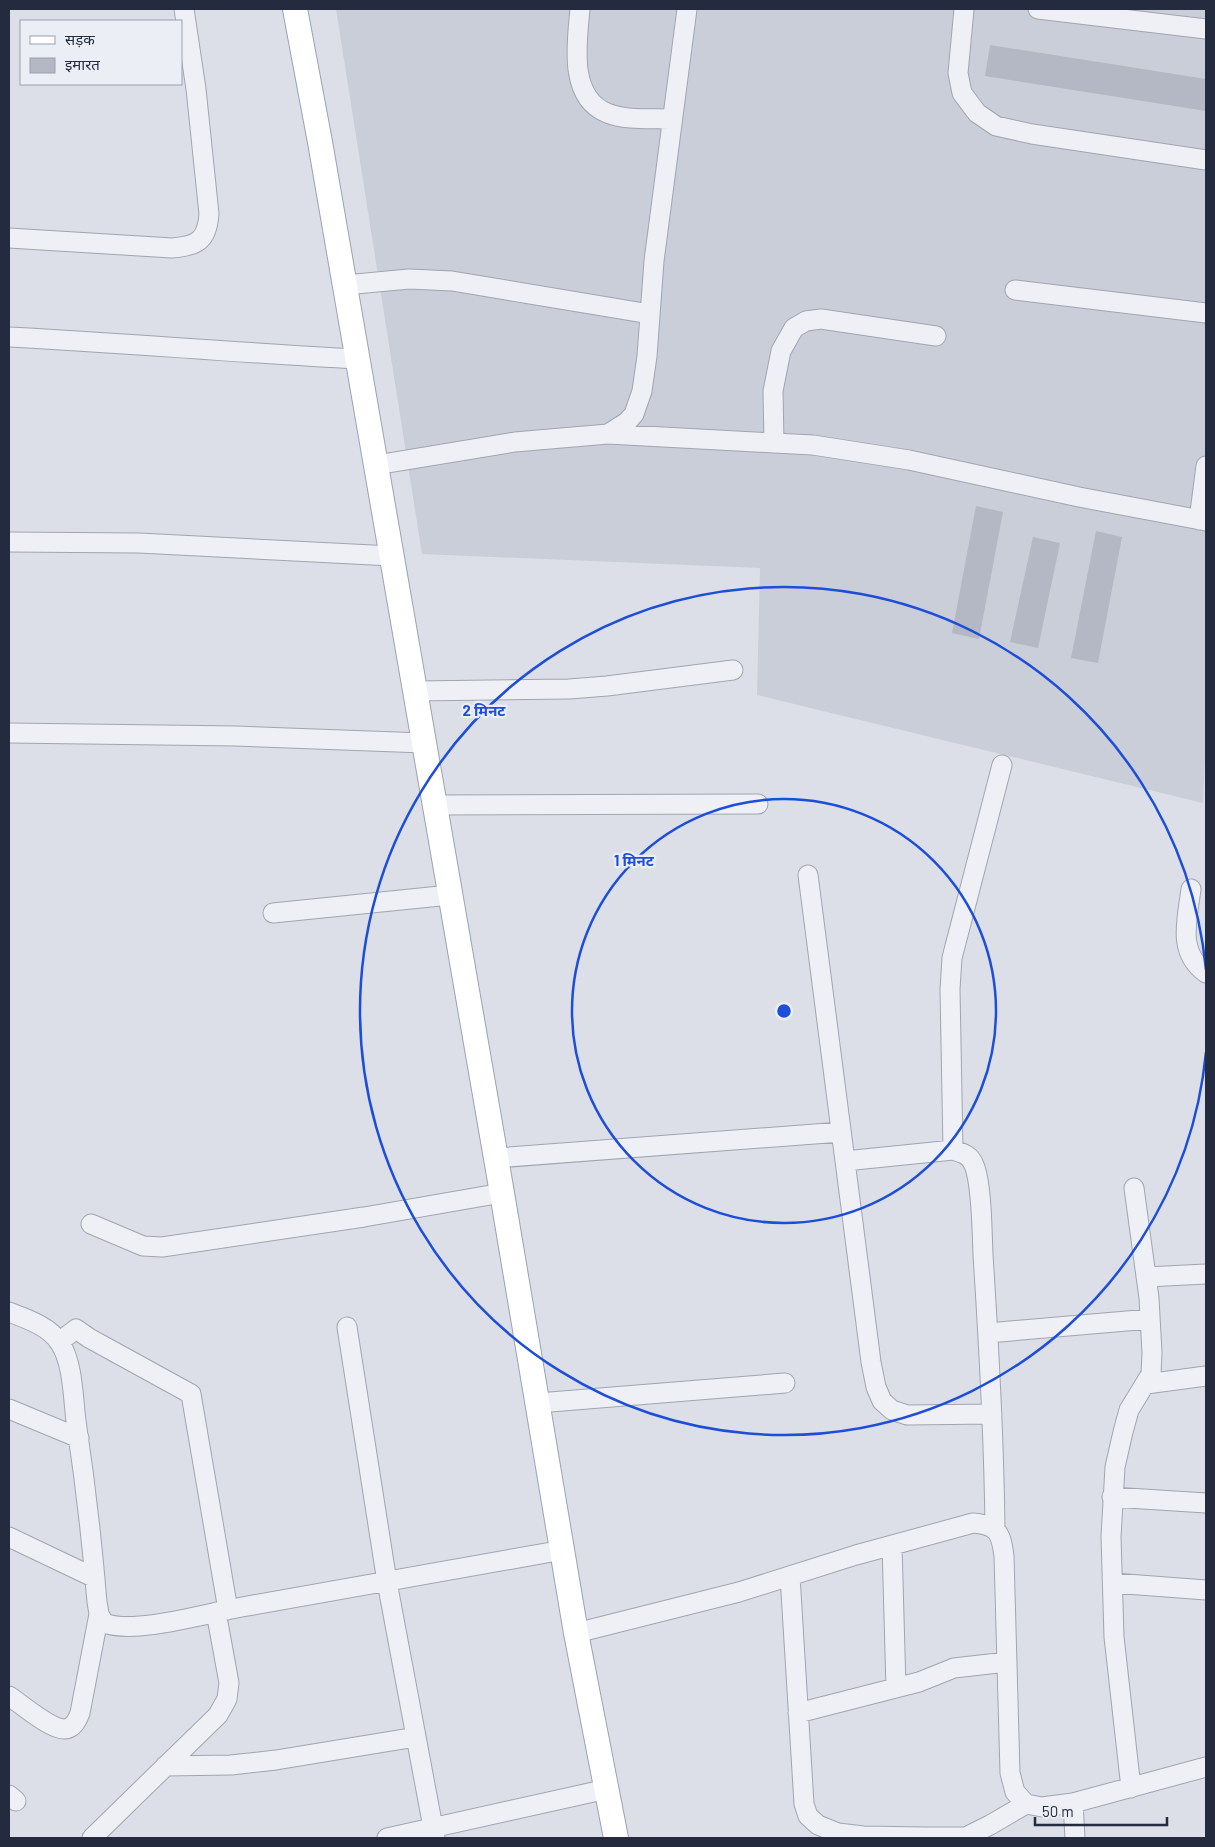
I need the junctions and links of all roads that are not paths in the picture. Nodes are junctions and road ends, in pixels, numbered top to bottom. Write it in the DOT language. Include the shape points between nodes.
graph roads {
  1 [pos="184,9"];
  2 [pos="294,9"];
  3 [pos="580,9"];
  4 [pos="687,9"];
  5 [pos="964,9"];
  6 [pos="1038,9"];
  7 [pos="1206,29"];
  8 [pos="672,119"];
  9 [pos="1206,160"];
  10 [pos="9,238"];
  11 [pos="345,285"];
  12 [pos="1015,290"];
  13 [pos="1206,313"];
  14 [pos="650,314"];
  15 [pos="936,336"];
  16 [pos="9,337"];
  17 [pos="358,359"];
  18 [pos="608,434"];
  19 [pos="774,443"];
  20 [pos="376,465"];
  21 [pos="1206,466"];
  22 [pos="1203,521"];
  23 [pos="9,542"];
  24 [pos="392,556"];
  25 [pos="733,670"];
  26 [pos="415,691"];
  27 [pos="9,733"];
  28 [pos="424,743"];
  29 [pos="1002,765"];
  30 [pos="758,804"];
  31 [pos="435,805"];
  32 [pos="808,875"];
  33 [pos="1191,889"];
  34 [pos="450,895"];
  35 [pos="273,913"];
  36 [pos="1206,973"];
  37 [pos="841,1132"];
  38 [pos="953,1150"];
  39 [pos="496,1158"];
  40 [pos="845,1161"];
  41 [pos="1134,1188"];
  42 [pos="502,1193"];
  43 [pos="91,1224"];
  44 [pos="1206,1274"];
  45 [pos="1146,1277"];
  46 [pos="9,1312"];
  47 [pos="1150,1319"];
  48 [pos="347,1327"];
  49 [pos="988,1333"];
  50 [pos="60,1342"];
  51 [pos="1206,1376"];
  52 [pos="785,1383"];
  53 [pos="1146,1384"];
  54 [pos="538,1403"];
  55 [pos="9,1409"];
  56 [pos="992,1414"];
  57 [pos="79,1438"];
  58 [pos="1112,1497"];
  59 [pos="1206,1503"];
  60 [pos="996,1529"];
  61 [pos="9,1537"];
  62 [pos="892,1545"];
  63 [pos="563,1550"];
  64 [pos="790,1576"];
  65 [pos="95,1578"];
  66 [pos="387,1582"];
  67 [pos="1113,1584"];
  68 [pos="1206,1590"];
  69 [pos="222,1611"];
  70 [pos="100,1614"];
  71 [pos="576,1633"];
  72 [pos="1007,1662"];
  73 [pos="896,1688"];
  74 [pos="9,1696"];
  75 [pos="798,1713"];
  76 [pos="416,1737"];
  77 [pos="165,1766"];
  78 [pos="1206,1767"];
  79 [pos="1131,1788"];
  80 [pos="607,1789"];
  81 [pos="1026,1804"];
  82 [pos="1073,1804"];
  83 [pos="434,1833"];
  84 [pos="92,1838"];
  85 [pos="387,1838"];
  86 [pos="616,1838"];
  87 [pos="966,1838"];
  88 [pos="1076,1838"];
  1 -- 10 [label="street" via="209,214 208,228 201,240 190,247 172,248"];
  2 -- 11 [label="main road"];
  3 -- 8 [label="street" via="577,45 584,94 607,113"];
  4 -- 8 [label="street"];
  5 -- 9 [label="street" via="958,73 962,93 977,113 996,126"];
  6 -- 7 [label="street"];
  8 -- 14 [label="street"];
  11 -- 14 [label="street" via="409,279 452,281"];
  11 -- 17 [label="main road"];
  12 -- 13 [label="street"];
  14 -- 18 [label="street" via="638,405 627,422"];
  15 -- 19 [label="street" via="821,319 806,321 794,328 781,352 773,391"];
  16 -- 17 [label="street"];
  17 -- 20 [label="main road"];
  18 -- 19 [label="street"];
  18 -- 20 [label="street" via="515,442"];
  19 -- 22 [label="street" via="813,445 909,460"];
  20 -- 24 [label="main road"];
  21 -- 22 [label="street"];
  23 -- 24 [label="street" via="138,543"];
  24 -- 26 [label="main road"];
  25 -- 26 [label="street" via="569,689"];
  26 -- 28 [label="main road"];
  27 -- 28 [label="street"];
  28 -- 31 [label="main road"];
  29 -- 38 [label="street" via="952,958"];
  30 -- 31 [label="street"];
  31 -- 34 [label="main road"];
  32 -- 37 [label="street"];
  33 -- 36 [label="street" via="1186,941 1190,957"];
  34 -- 35 [label="street"];
  34 -- 39 [label="main road"];
  37 -- 39 [label="street"];
  37 -- 40 [label="street"];
  38 -- 40 [label="street"];
  38 -- 49 [label="street" via="970,1158 977,1175"];
  39 -- 42 [label="main road"];
  40 -- 56 [label="street" via="871,1362 882,1401 892,1410 907,1415"];
  41 -- 45 [label="street"];
  42 -- 43 [label="street" via="162,1247 143,1246"];
  42 -- 54 [label="main road"];
  44 -- 45 [label="street"];
  45 -- 47 [label="street"];
  46 -- 50 [label="street" via="39,1324"];
  47 -- 49 [label="street"];
  47 -- 53 [label="street" via="1151,1374"];
  48 -- 66 [label="street"];
  49 -- 56 [label="street"];
  50 -- 57 [label="street" via="71,1378"];
  50 -- 69 [label="street" via="76,1329 191,1394"];
  51 -- 53 [label="street"];
  52 -- 54 [label="street"];
  53 -- 58 [label="street" via="1129,1410 1115,1468"];
  54 -- 63 [label="main road"];
  55 -- 57 [label="street"];
  56 -- 60 [label="street"];
  57 -- 65 [label="street"];
  58 -- 59 [label="street"];
  58 -- 67 [label="street"];
  60 -- 62 [label="street" via="973,1523"];
  60 -- 72 [label="street" via="1002,1540 1004,1556"];
  61 -- 65 [label="street"];
  62 -- 64 [label="street"];
  62 -- 73 [label="street"];
  63 -- 66 [label="street"];
  63 -- 71 [label="main road"];
  64 -- 71 [label="street"];
  64 -- 75 [label="street"];
  65 -- 70 [label="street"];
  66 -- 69 [label="street"];
  66 -- 76 [label="street"];
  67 -- 68 [label="street"];
  67 -- 79 [label="street" via="1114,1637"];
  69 -- 70 [label="street" via="129,1627 104,1623"];
  69 -- 77 [label="street" via="229,1683 226,1700 218,1715"];
  70 -- 74 [label="street" via="80,1714 70,1728 52,1725"];
  71 -- 80 [label="main road"];
  72 -- 73 [label="street" via="954,1668"];
  72 -- 81 [label="street" via="1010,1773 1015,1792"];
  73 -- 75 [label="street"];
  75 -- 87 [label="street" via="804,1804 808,1816 818,1824 838,1833 863,1836"];
  76 -- 77 [label="street" via="240,1764"];
  76 -- 83 [label="street"];
  77 -- 84 [label="street"];
  78 -- 79 [label="street"];
  79 -- 82 [label="street"];
  80 -- 83 [label="street"];
  80 -- 86 [label="main road"];
  81 -- 82 [label="street" via="1042,1807"];
  81 -- 87 [label="street"];
  82 -- 88 [label="street"];
  83 -- 85 [label="street"];
}
